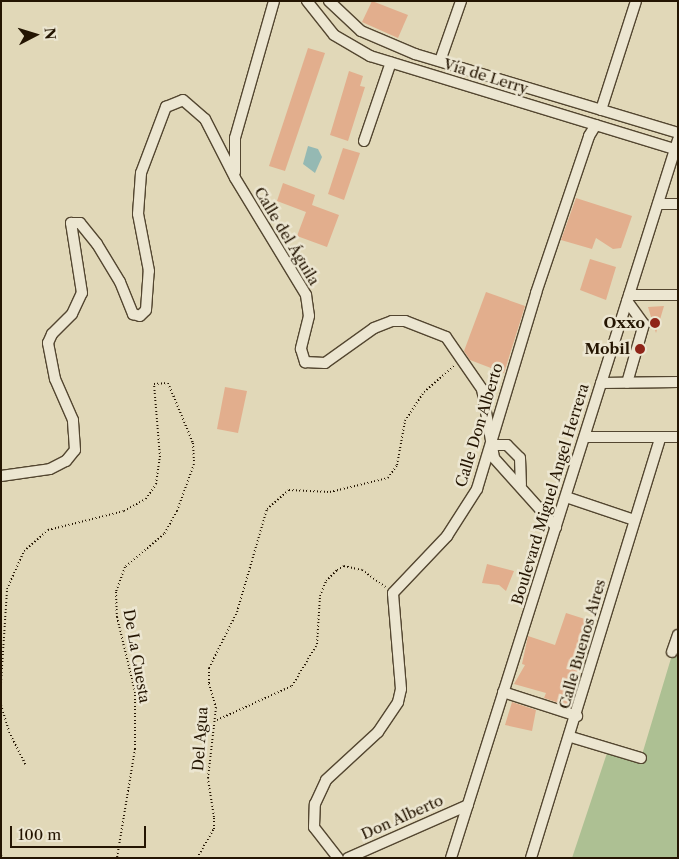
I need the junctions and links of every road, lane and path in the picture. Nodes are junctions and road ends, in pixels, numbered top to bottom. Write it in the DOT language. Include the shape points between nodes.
graph roads {
  1 [pos="274,1"];
  2 [pos="307,1"];
  3 [pos="329,1"];
  4 [pos="461,1"];
  5 [pos="636,1"];
  6 [pos="415,54"];
  7 [pos="440,61"];
  8 [pos="391,62"];
  9 [pos="411,68"];
  10 [pos="601,110"];
  11 [pos="596,125"];
  12 [pos="678,133"];
  13 [pos="364,141"];
  14 [pos="676,144"];
  15 [pos="235,178"];
  16 [pos="658,204"];
  17 [pos="678,204"];
  18 [pos="678,295"];
  19 [pos="628,298"];
  20 [pos="463,357"];
  21 [pos="678,382"];
  22 [pos="601,383"];
  23 [pos="627,383"];
  24 [pos="585,437"];
  25 [pos="678,437"];
  26 [pos="660,438"];
  27 [pos="492,442"];
  28 [pos="1,476"];
  29 [pos="522,485"];
  30 [pos="566,497"];
  31 [pos="634,520"];
  32 [pos="556,527"];
  33 [pos="393,593"];
  34 [pos="678,635"];
  35 [pos="672,652"];
  36 [pos="1,683"];
  37 [pos="503,692"];
  38 [pos="1,706"];
  39 [pos="577,716"];
  40 [pos="216,720"];
  41 [pos="571,737"];
  42 [pos="641,758"];
  43 [pos="26,766"];
  44 [pos="468,805"];
  45 [pos="117,858"];
  46 [pos="197,858"];
  47 [pos="338,858"];
  48 [pos="348,858"];
  49 [pos="451,858"];
  50 [pos="532,858"];
  1 -- 15 [label="street, Calle del Águila" via="235,138"];
  2 -- 8 [label="street, Vía de Lerry" via="339,39"];
  3 -- 6 [label="street, Vía de Lerry" via="361,31"];
  4 -- 7 [label="street"];
  5 -- 10 [label="street"];
  6 -- 7 [label="street, Vía de Lerry"];
  6 -- 9 [label="street"];
  7 -- 10 [label="street, Vía de Lerry"];
  8 -- 9 [label="street, Vía de Lerry"];
  8 -- 13 [label="street"];
  9 -- 11 [label="street, Vía de Lerry"];
  10 -- 12 [label="street, Vía de Lerry"];
  11 -- 14 [label="street, Vía de Lerry"];
  11 -- 27 [label="street, Calle Don Alberto" via="589,136"];
  14 -- 16 [label="street, Boulevard Miguel Angel Herrera"];
  15 -- 20 [label="street, Calle del Águila" via="306,295 309,316 301,349 305,362 325,362 374,328 398,320 446,337"];
  15 -- 28 [label="street" via="200,112 187,101 170,104 153,136 141,173 138,214 149,283 146,310 137,316 130,311 120,282 97,244 80,223 71,224 80,256 82,293 72,314 52,334 48,343 55,380 73,420 75,450 66,462 50,469"];
  16 -- 17 [label="street"];
  16 -- 19 [label="street, Boulevard Miguel Angel Herrera"];
  18 -- 19 [label="street"];
  19 -- 22 [label="street, Boulevard Miguel Angel Herrera"];
  19 -- 23 [label="street" via="644,324"];
  20 -- 27 [label="street, Calle del Águila" via="482,389"];
  20 -- 40 [label="path, Del Agua" via="414,405 404,421 398,465 388,478 330,492 289,490 267,509 237,612 217,646 209,668"];
  21 -- 23 [label="street"];
  22 -- 23 [label="street"];
  22 -- 24 [label="street, Boulevard Miguel Angel Herrera"];
  24 -- 26 [label="street"];
  24 -- 30 [label="street, Boulevard Miguel Angel Herrera"];
  25 -- 26 [label="street"];
  26 -- 31 [label="street, Calle Buenos Aires"];
  27 -- 29 [label="street, Calle del Águila" via="494,458"];
  27 -- 29 [label="street" via="507,445 520,458"];
  27 -- 33 [label="street, Calle Don Alberto" via="477,490 461,517"];
  29 -- 32 [label="street, Calle del Águila"];
  30 -- 31 [label="street"];
  30 -- 32 [label="street, Boulevard Miguel Angel Herrera"];
  31 -- 39 [label="street, Calle Buenos Aires"];
  32 -- 37 [label="street, Boulevard Miguel Angel Herrera"];
  33 -- 40 [label="path" via="362,570 344,566 337,570 326,581 320,596 317,644 292,686"];
  33 -- 47 [label="street" via="400,689 398,702 378,732 326,780 315,804 314,827"];
  34 -- 35 [label="street"];
  36 -- 45 [label="path, De La Cuesta" via="7,589 24,551 48,530 124,511 146,499 156,484 160,457 154,384 168,383 193,442 194,464 178,511 164,534 125,567 116,592 117,617 135,692 135,749"];
  37 -- 39 [label="street"];
  37 -- 44 [label="street, Boulevard Miguel Angel Herrera"];
  38 -- 43 [label="path" via="9,732"];
  39 -- 41 [label="street, Calle Buenos Aires"];
  40 -- 46 [label="path, Del Agua" via="208,778 214,829"];
  41 -- 42 [label="street"];
  41 -- 50 [label="street, Calle Buenos Aires"];
  44 -- 48 [label="street, Don Alberto"];
  44 -- 49 [label="street, Boulevard Miguel Angel Herrera"];
}
